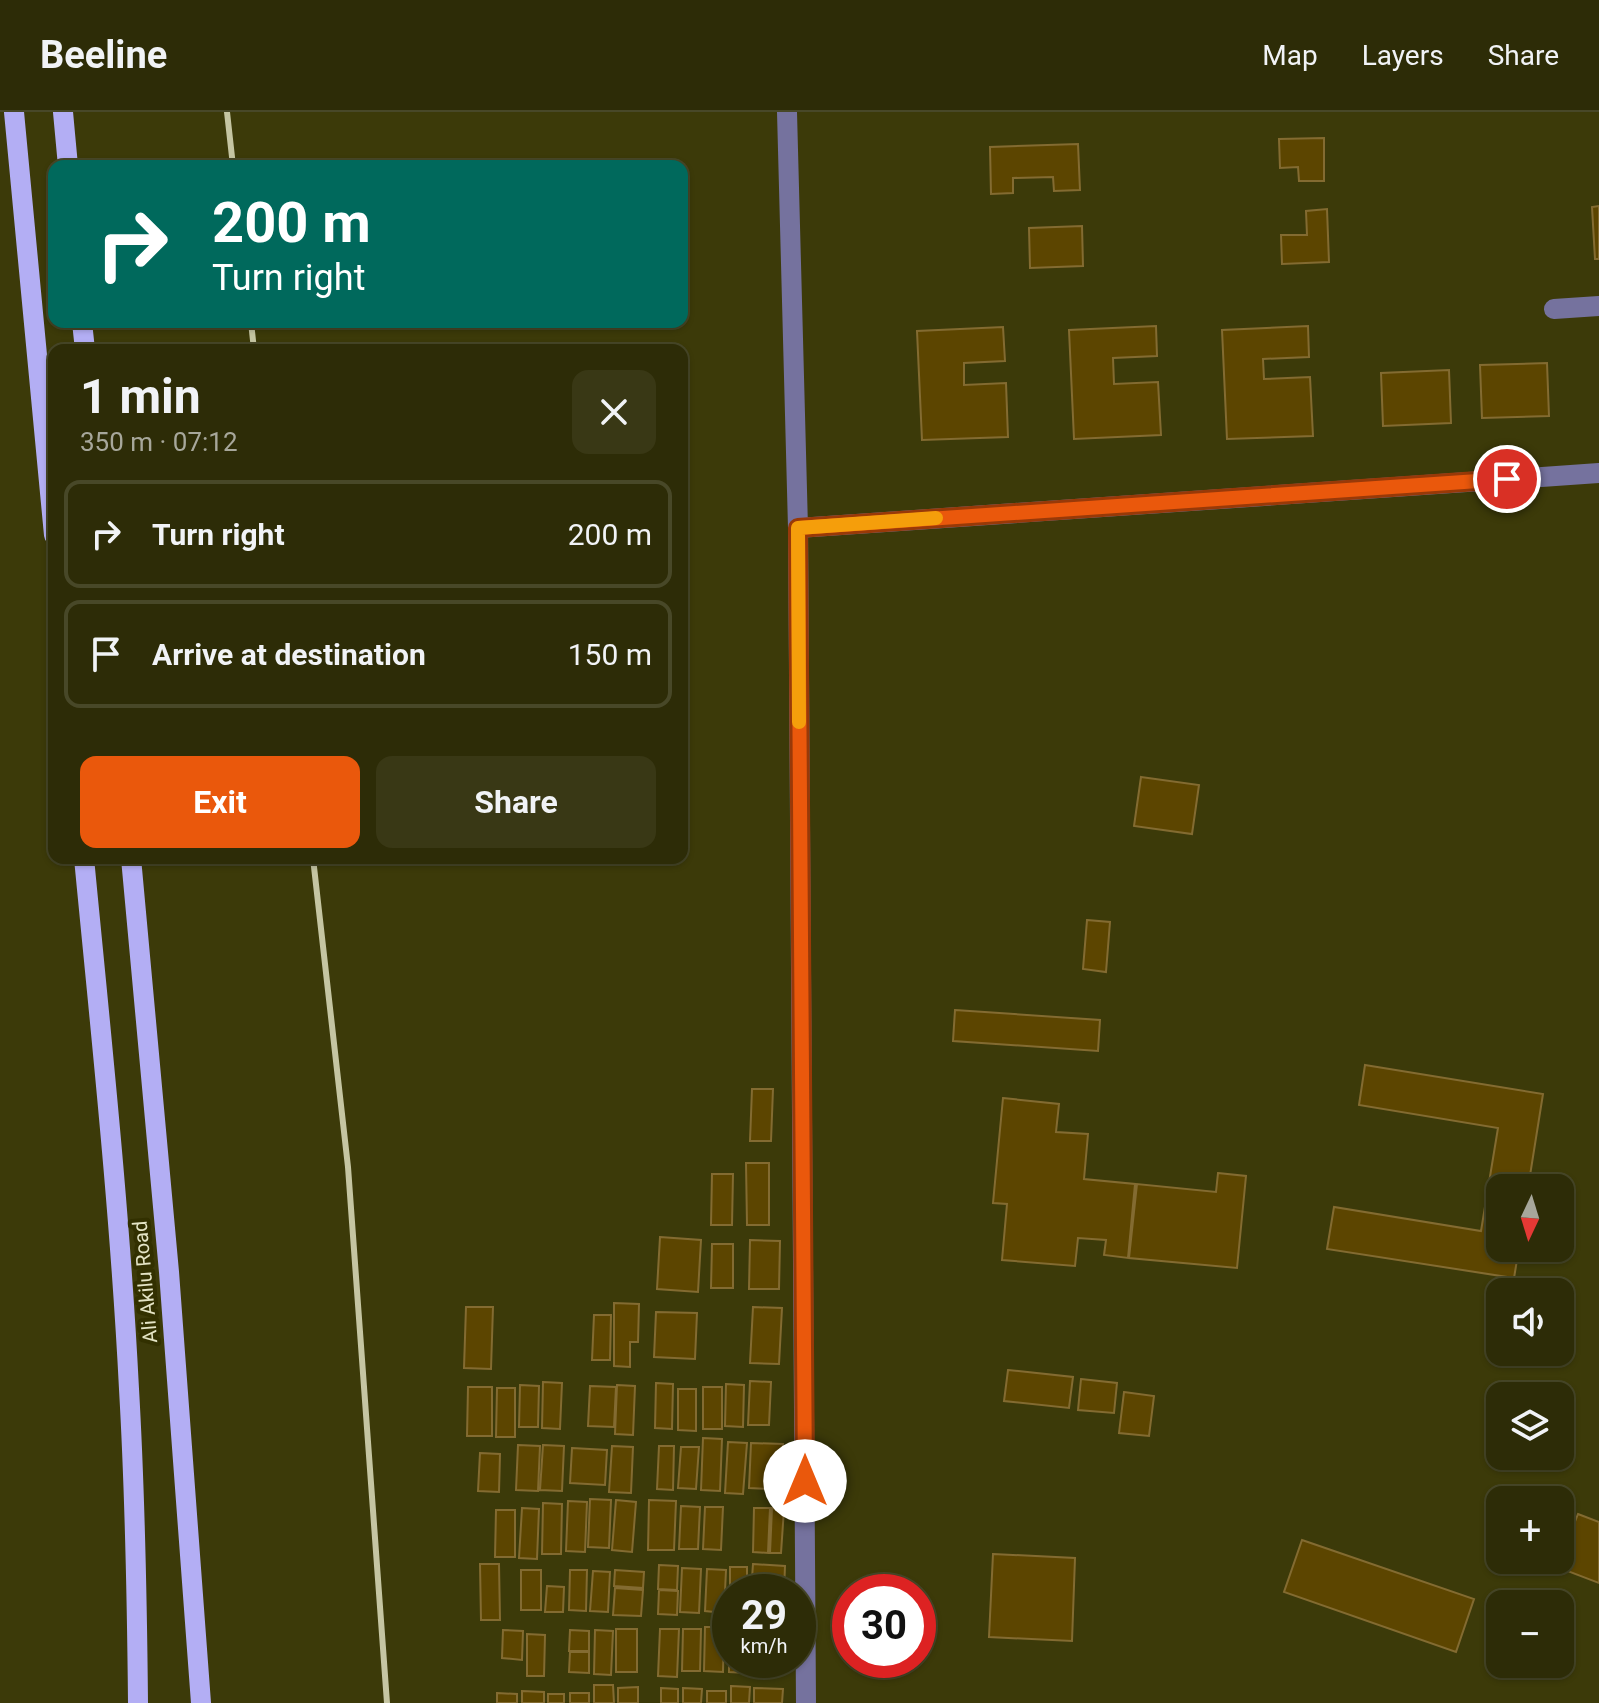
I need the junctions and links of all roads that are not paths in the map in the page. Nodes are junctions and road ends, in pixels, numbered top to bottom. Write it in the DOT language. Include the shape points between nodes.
graph roads {
  1 [pos="14,112"];
  2 [pos="63,112"];
  3 [pos="787,112"];
  4 [pos="67,160"];
  5 [pos="1599,306"];
  6 [pos="1554,309"];
  7 [pos="48,472"];
  8 [pos="1599,473"];
  9 [pos="798,528"];
  10 [pos="85,864"];
  11 [pos="132,864"];
  12 [pos="138,1703"];
  13 [pos="201,1703"];
  14 [pos="806,1703"];
  1 -- 7 [label="main road"];
  2 -- 4 [label="main road"];
  3 -- 9 [label="street"];
  5 -- 6 [label="street"];
  8 -- 9 [label="street"];
  9 -- 14 [label="street"];
  10 -- 12 [label="main road, Ali Akilu Road" via="129,1387"];
  11 -- 13 [label="main road, Ali Akilu Road"];
}
